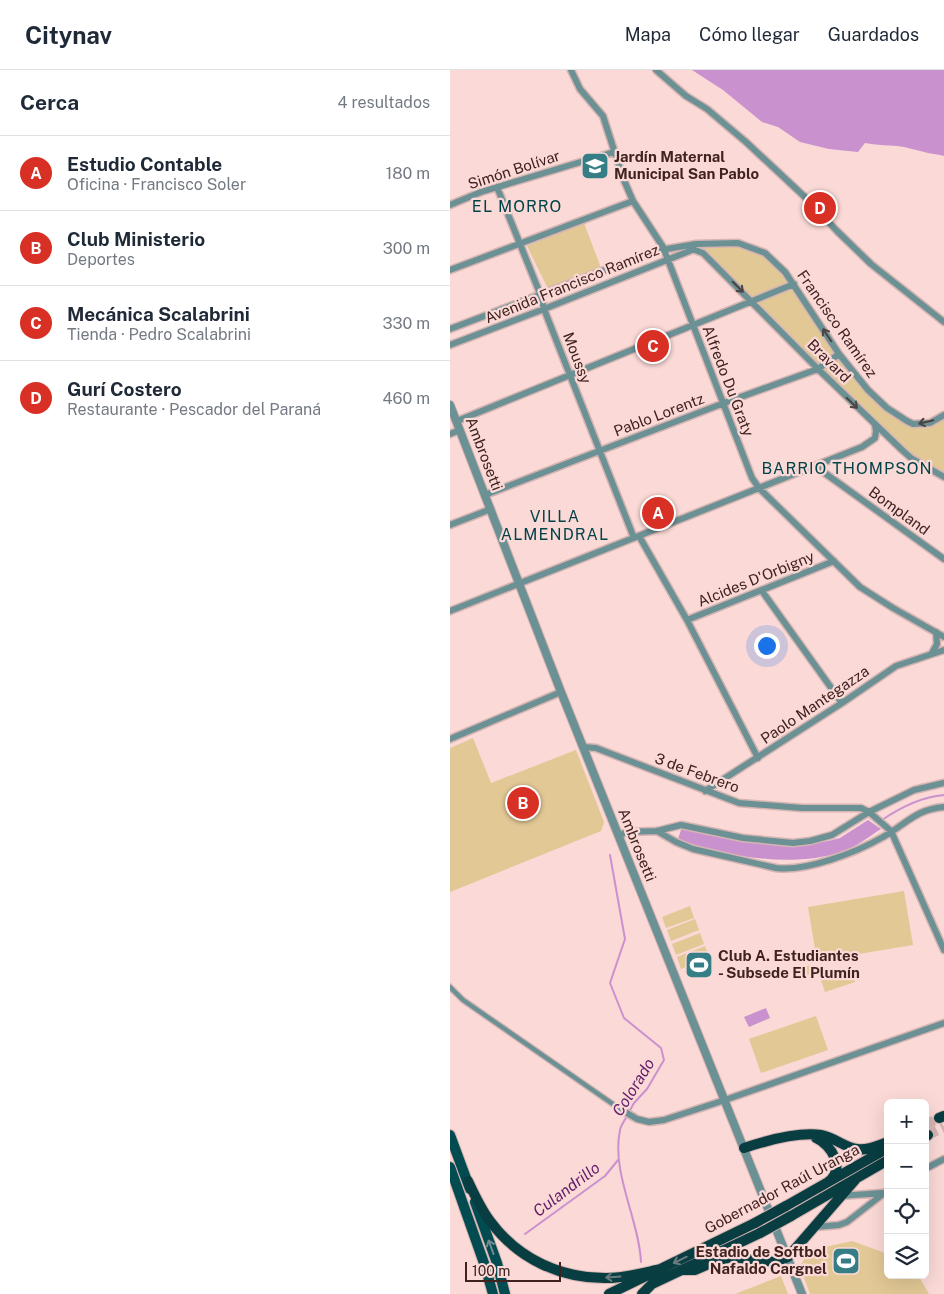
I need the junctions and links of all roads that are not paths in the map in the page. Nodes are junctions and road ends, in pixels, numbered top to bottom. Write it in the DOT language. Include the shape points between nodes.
graph roads {
  1 [pos="571,70"];
  2 [pos="656,70"];
  3 [pos="614,152"];
  4 [pos="497,187"];
  5 [pos="633,201"];
  6 [pos="450,205"];
  7 [pos="706,243"];
  8 [pos="521,245"];
  9 [pos="663,249"];
  10 [pos="704,253"];
  11 [pos="667,259"];
  12 [pos="450,270"];
  13 [pos="794,284"];
  14 [pos="541,296"];
  15 [pos="752,301"];
  16 [pos="544,309"];
  17 [pos="944,322"];
  18 [pos="693,325"];
  19 [pos="450,330"];
  20 [pos="450,345"];
  21 [pos="839,354"];
  22 [pos="818,369"];
  23 [pos="571,376"];
  24 [pos="724,403"];
  25 [pos="450,405"];
  26 [pos="944,415"];
  27 [pos="457,421"];
  28 [pos="875,425"];
  29 [pos="460,430"];
  30 [pos="450,434"];
  31 [pos="600,451"];
  32 [pos="815,466"];
  33 [pos="944,478"];
  34 [pos="758,488"];
  35 [pos="485,495"];
  36 [pos="491,509"];
  37 [pos="450,525"];
  38 [pos="637,537"];
  39 [pos="944,559"];
  40 [pos="834,561"];
  41 [pos="519,583"];
  42 [pos="762,591"];
  43 [pos="450,611"];
  44 [pos="687,620"];
  45 [pos="936,632"];
  46 [pos="944,637"];
  47 [pos="944,650"];
  48 [pos="932,653"];
  49 [pos="561,692"];
  50 [pos="842,703"];
  51 [pos="450,739"];
  52 [pos="583,747"];
  53 [pos="758,758"];
  54 [pos="944,782"];
  55 [pos="705,791"];
  56 [pos="944,807"];
  57 [pos="871,813"];
  58 [pos="890,829"];
  59 [pos="657,831"];
  60 [pos="619,836"];
  61 [pos="944,950"];
  62 [pos="450,986"];
  63 [pos="944,1023"];
  64 [pos="725,1100"];
  65 [pos="620,1109"];
  66 [pos="450,1135"];
  67 [pos="806,1135"];
  68 [pos="884,1143"];
  69 [pos="744,1148"];
  70 [pos="884,1150"];
  71 [pos="944,1159"];
  72 [pos="884,1162"];
  73 [pos="450,1167"];
  74 [pos="929,1168"];
  75 [pos="855,1180"];
  76 [pos="468,1181"];
  77 [pos="818,1189"];
  78 [pos="884,1192"];
  79 [pos="884,1193"];
  80 [pos="842,1196"];
  81 [pos="826,1197"];
  82 [pos="815,1227"];
  83 [pos="757,1228"];
  84 [pos="788,1257"];
  85 [pos="661,1269"];
  86 [pos="681,1270"];
  87 [pos="652,1284"];
  88 [pos="493,1294"];
  89 [pos="506,1294"];
  90 [pos="609,1294"];
  91 [pos="633,1294"];
  92 [pos="642,1294"];
  93 [pos="802,1294"];
  1 -- 3 [label="street, Alfredo Du Graty" via="580,88 603,116"];
  2 -- 17 [label="street" via="746,142 871,264"];
  3 -- 4 [label="street, Simón Bolívar"];
  3 -- 5 [label="street, Alfredo Du Graty"];
  4 -- 6 [label="street, Simón Bolívar"];
  4 -- 8 [label="street, Moussy"];
  5 -- 8 [label="street"];
  5 -- 9 [label="street, Alfredo Du Graty"];
  7 -- 9 [label="street, Avenida Francisco Ramírez"];
  7 -- 13 [label="street, Francisco Ramírez" via="738,243 765,253"];
  8 -- 12 [label="street"];
  8 -- 14 [label="street, Moussy"];
  9 -- 11 [label="street, Alfredo Du Graty"];
  9 -- 14 [label="street, Avenida Francisco Ramírez"];
  10 -- 11 [label="street, Avenida Francisco Ramírez" via="695,250"];
  10 -- 15 [label="street, Bravard, one-way"];
  11 -- 16 [label="street, Avenida Francisco Ramírez"];
  11 -- 18 [label="street, Alfredo Du Graty"];
  13 -- 15 [label="street"];
  21 -- 13 [label="street, Francisco Ramírez, one-way"];
  14 -- 16 [label="street, Moussy"];
  14 -- 19 [label="street, Avenida Francisco Ramírez"];
  15 -- 18 [label="street"];
  15 -- 22 [label="street, Bravard"];
  16 -- 20 [label="street, Avenida Francisco Ramírez"];
  16 -- 23 [label="street, Moussy"];
  18 -- 23 [label="street"];
  18 -- 24 [label="street, Alfredo Du Graty"];
  21 -- 22 [label="street, Pablo Lorentz"];
  26 -- 21 [label="street, Francisco Ramírez, one-way" via="930,423 907,422 877,399"];
  22 -- 24 [label="street, Pablo Lorentz"];
  22 -- 28 [label="street, Bravard, one-way"];
  23 -- 27 [label="street"];
  23 -- 31 [label="street, Moussy"];
  24 -- 31 [label="street, Pablo Lorentz"];
  24 -- 34 [label="street, Alfredo Du Graty"];
  25 -- 27 [label="street, Ambrosetti"];
  27 -- 29 [label="street, Ambrosetti"];
  28 -- 32 [label="street" via="876,434 871,442"];
  28 -- 33 [label="street, Bravard" via="911,458"];
  29 -- 30 [label="street"];
  29 -- 35 [label="street, Ambrosetti"];
  31 -- 35 [label="street, Pablo Lorentz"];
  31 -- 38 [label="street, Moussy"];
  32 -- 34 [label="street"];
  32 -- 39 [label="street, Bompland"];
  34 -- 38 [label="street"];
  34 -- 40 [label="street, Alfredo Du Graty"];
  35 -- 36 [label="street, Ambrosetti"];
  36 -- 37 [label="street"];
  36 -- 41 [label="street, Ambrosetti"];
  38 -- 41 [label="street"];
  38 -- 44 [label="street, Moussy"];
  40 -- 42 [label="street, Alcides D'Orbigny"];
  40 -- 45 [label="street, Alfredo Du Graty" via="871,595"];
  41 -- 43 [label="street"];
  41 -- 49 [label="street, Ambrosetti"];
  42 -- 44 [label="street, Alcides D'Orbigny"];
  42 -- 50 [label="street"];
  44 -- 53 [label="street, Moussy"];
  45 -- 46 [label="street, Alfredo Du Graty"];
  45 -- 48 [label="street" via="937,644"];
  47 -- 48 [label="street, Paolo Mantegazza"];
  48 -- 50 [label="street, Paolo Mantegazza" via="896,666"];
  49 -- 51 [label="street"];
  49 -- 52 [label="street, Ambrosetti"];
  50 -- 53 [label="street, Paolo Mantegazza"];
  52 -- 55 [label="street, 3 de Febrero" via="596,748"];
  52 -- 60 [label="street, Ambrosetti"];
  53 -- 55 [label="street, Paolo Mantegazza"];
  54 -- 57 [label="street" via="914,790"];
  55 -- 57 [label="street, 3 de Febrero" via="739,803 861,808"];
  56 -- 58 [label="street" via="928,809"];
  57 -- 58 [label="street"];
  57 -- 59 [label="street" via="832,835 793,843 743,838 681,824"];
  58 -- 59 [label="street" via="884,837 844,855 784,870 693,849"];
  58 -- 61 [label="street"];
  59 -- 60 [label="street" via="626,832"];
  60 -- 64 [label="street, Ambrosetti"];
  62 -- 65 [label="street" via="463,1000"];
  63 -- 64 [label="street"];
  64 -- 65 [label="street" via="649,1122"];
  64 -- 69 [label="street, Ambrosetti"];
  66 -- 76 [label="main road"];
  67 -- 68 [label="highway" via="822,1135 857,1149"];
  67 -- 69 [label="highway"];
  67 -- 77 [label="highway" via="830,1147 836,1161 832,1179"];
  69 -- 84 [label="street, Ambrosetti"];
  70 -- 77 [label="highway, Gobernador Raúl Uranga"];
  71 -- 74 [label="street"];
  72 -- 75 [label="highway, Gobernador Raúl Uranga"];
  73 -- 88 [label="main road"];
  75 -- 80 [label="highway"];
  75 -- 81 [label="highway, Gobernador Raúl Uranga"];
  85 -- 76 [label="highway, one-way" via="609,1278 574,1276 542,1265 508,1242 489,1220"];
  89 -- 76 [label="main road, one-way"];
  77 -- 83 [label="highway, Gobernador Raúl Uranga, bridge" via="786,1206"];
  78 -- 80 [label="street"];
  79 -- 82 [label="street" via="847,1222"];
  80 -- 81 [label="street"];
  80 -- 82 [label="highway"];
  81 -- 83 [label="highway, Gobernador Raúl Uranga, bridge" via="791,1216"];
  82 -- 84 [label="highway"];
  83 -- 85 [label="highway, Gobernador Raúl Uranga, one-way"];
  83 -- 86 [label="highway, Gobernador Raúl Uranga"];
  84 -- 86 [label="highway" via="774,1262 732,1257 695,1270"];
  84 -- 93 [label="street, Ambrosetti"];
  85 -- 90 [label="highway, Gobernador Raúl Uranga"];
  86 -- 87 [label="highway, Gobernador Raúl Uranga"];
  87 -- 91 [label="highway"];
  87 -- 92 [label="highway, Gobernador Raúl Uranga"];
}
